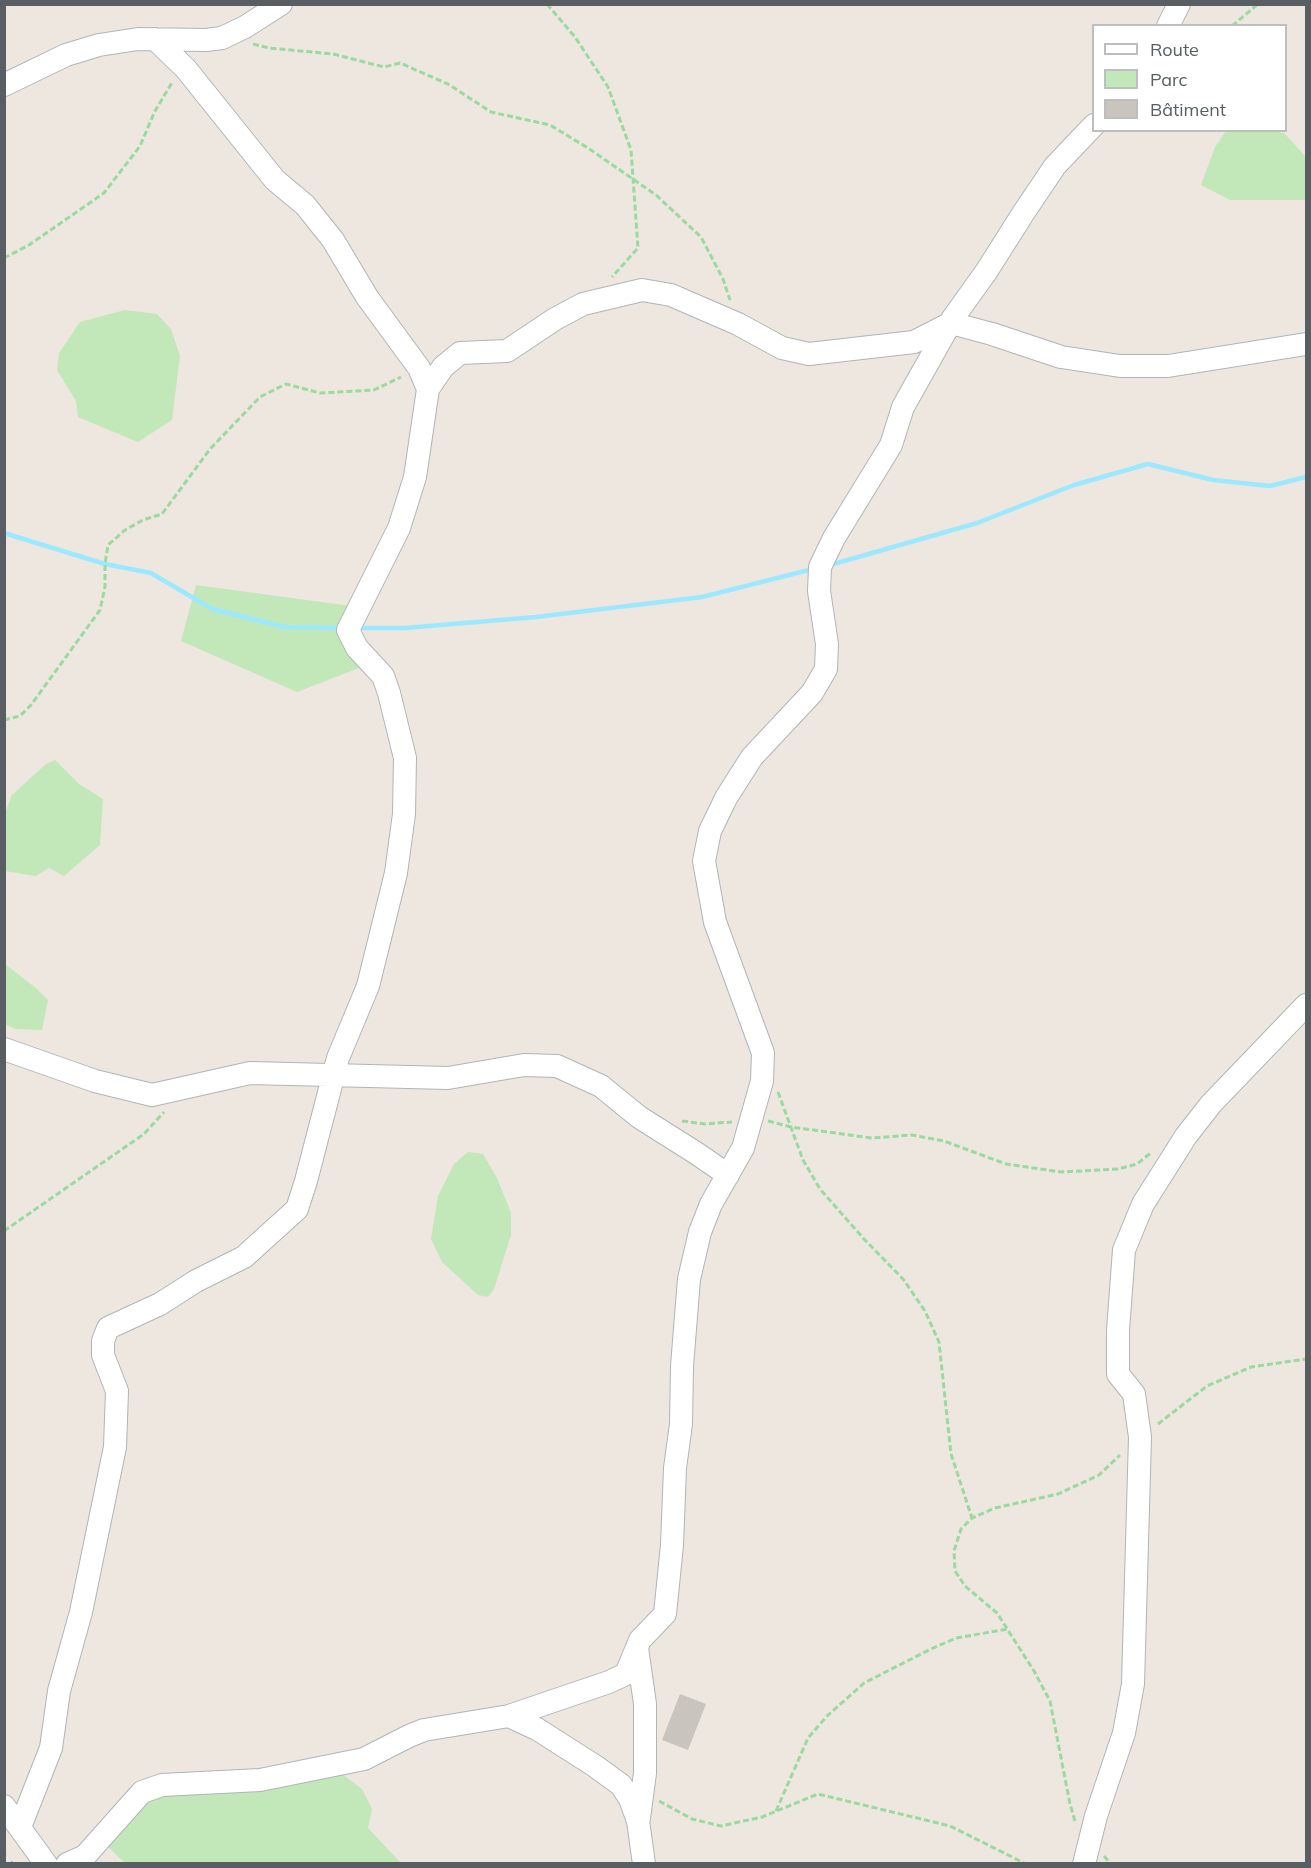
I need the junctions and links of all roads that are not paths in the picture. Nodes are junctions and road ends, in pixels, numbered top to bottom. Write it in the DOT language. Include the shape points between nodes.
graph roads {
  1 [pos="281,4"];
  2 [pos="1179,4"];
  3 [pos="1169,24"];
  4 [pos="155,39"];
  5 [pos="4,85"];
  6 [pos="1092,127"];
  7 [pos="951,323"];
  8 [pos="1306,344"];
  9 [pos="428,389"];
  10 [pos="1306,1005"];
  11 [pos="4,1049"];
  12 [pos="334,1076"];
  13 [pos="728,1175"];
  14 [pos="636,1647"];
  15 [pos="509,1716"];
  16 [pos="4,1806"];
  17 [pos="638,1821"];
  18 [pos="20,1827"];
  19 [pos="35,1858"];
  20 [pos="67,1863"];
  21 [pos="644,1863"];
  22 [pos="1084,1863"];
  1 -- 4 [label="street" via="222,38"];
  2 -- 3 [label="street"];
  4 -- 5 [label="street" via="99,45 66,55"];
  4 -- 9 [label="street" via="186,69 275,180 305,205 333,240 367,297 419,368"];
  6 -- 7 [label="street" via="1055,166"];
  7 -- 8 [label="street" via="1061,357 1120,366 1168,366"];
  7 -- 9 [label="street" via="914,342 809,354 782,348 671,295 642,290 583,304 507,351 460,353 442,367"];
  7 -- 13 [label="street" via="903,407 891,445 820,567 826,669 812,693 752,757 710,831 704,861 715,922 764,1053 762,1081 751,1121 743,1148"];
  9 -- 12 [label="street" via="415,477 399,528 348,630 357,648 383,676 389,693 405,758 404,814 396,873 368,986"];
  10 -- 22 [label="street" via="1211,1104 1186,1136 1143,1204 1124,1250 1118,1374 1134,1394 1140,1437 1131,1701"];
  11 -- 12 [label="street" via="95,1081 152,1095 250,1073"];
  12 -- 13 [label="street" via="448,1078 524,1065 557,1066 601,1086 639,1117"];
  12 -- 18 [label="street" via="297,1209 244,1257 108,1328 103,1355 117,1391 115,1447 81,1612 59,1691 51,1748"];
  13 -- 14 [label="street" via="700,1232 689,1279 665,1614"];
  14 -- 15 [label="street" via="629,1669 622,1676"];
  14 -- 17 [label="street" via="645,1704 645,1773"];
  15 -- 17 [label="street" via="537,1729 616,1780 626,1792"];
  15 -- 20 [label="street" via="424,1730 364,1759 342,1764 260,1780 162,1785 142,1792 85,1856"];
  16 -- 18 [label="street"];
  17 -- 21 [label="street"];
  18 -- 19 [label="street"];
}
